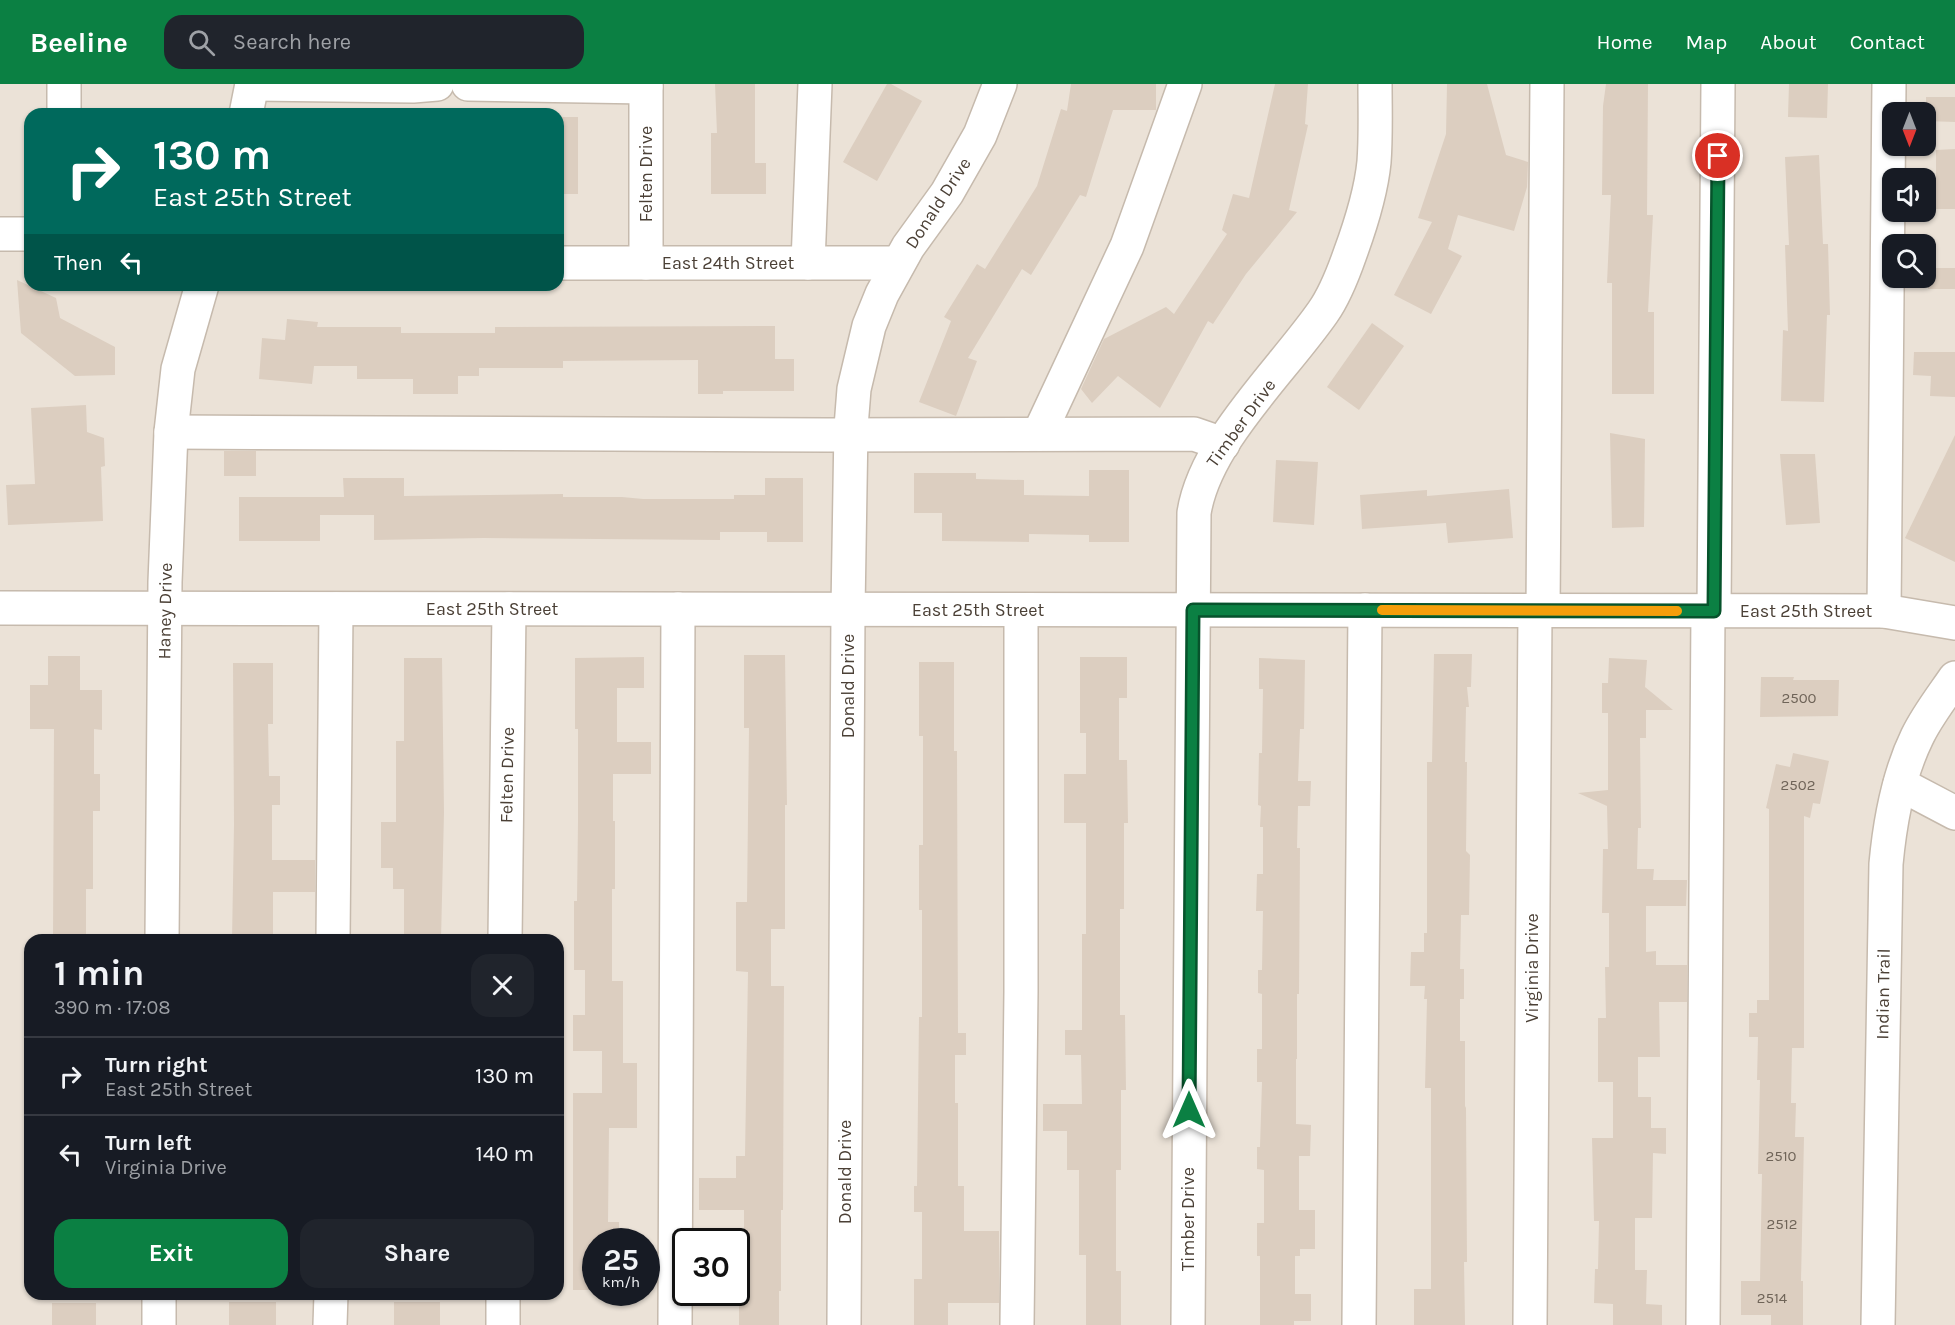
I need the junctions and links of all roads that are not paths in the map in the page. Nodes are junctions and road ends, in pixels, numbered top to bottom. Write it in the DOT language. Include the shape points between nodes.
graph roads {
  1 [pos="64,84"];
  2 [pos="252,84"];
  3 [pos="815,84"];
  4 [pos="999,84"];
  5 [pos="1185,84"];
  6 [pos="1376,84"];
  7 [pos="1547,84"];
  8 [pos="1718,84"];
  9 [pos="1889,84"];
  10 [pos="423,85"];
  11 [pos="485,85"];
  12 [pos="646,86"];
  13 [pos="64,108"];
  14 [pos="247,108"];
  15 [pos="0,234"];
  16 [pos="24,234"];
  17 [pos="564,263"];
  18 [pos="646,263"];
  19 [pos="808,263"];
  20 [pos="898,263"];
  21 [pos="200,291"];
  22 [pos="171,432"];
  23 [pos="1039,434"];
  24 [pos="851,435"];
  25 [pos="1223,444"];
  26 [pos="0,608"];
  27 [pos="165,608"];
  28 [pos="336,609"];
  29 [pos="509,609"];
  30 [pos="678,609"];
  31 [pos="848,609"];
  32 [pos="1021,610"];
  33 [pos="1193,610"];
  34 [pos="1365,610"];
  35 [pos="1539,611"];
  36 [pos="1711,611"];
  37 [pos="1884,611"];
  38 [pos="1955,623"];
  39 [pos="1955,678"];
  40 [pos="1900,784"];
  41 [pos="1955,813"];
  42 [pos="162,934"];
  43 [pos="333,934"];
  44 [pos="506,934"];
  45 [pos="159,1300"];
  46 [pos="331,1300"];
  47 [pos="503,1300"];
  48 [pos="159,1325"];
  49 [pos="330,1325"];
  50 [pos="503,1325"];
  51 [pos="675,1325"];
  52 [pos="844,1325"];
  53 [pos="1017,1325"];
  54 [pos="1188,1325"];
  55 [pos="1359,1325"];
  56 [pos="1530,1325"];
  57 [pos="1703,1325"];
  58 [pos="1878,1325"];
  1 -- 13 [label="street"];
  2 -- 10 [label="street"];
  2 -- 14 [label="street"];
  3 -- 19 [label="street"];
  4 -- 20 [label="street, Donald Drive" via="980,135"];
  5 -- 23 [label="street" via="1127,246"];
  6 -- 25 [label="street, Timber Drive" via="1370,188 1345,270 1325,310"];
  7 -- 35 [label="street, Virginia Drive"];
  8 -- 36 [label="street"];
  9 -- 37 [label="street"];
  11 -- 12 [label="street"];
  12 -- 18 [label="street, Felten Drive"];
  15 -- 16 [label="street"];
  17 -- 18 [label="street, East 24th Street"];
  18 -- 19 [label="street, East 24th Street"];
  19 -- 20 [label="street, East 24th Street"];
  20 -- 24 [label="street, Donald Drive" via="866,337 854,389"];
  21 -- 22 [label="street, Haney Drive" via="178,369"];
  22 -- 24 [label="street"];
  22 -- 27 [label="street, Haney Drive"];
  23 -- 24 [label="street"];
  23 -- 25 [label="street" via="1194,434"];
  24 -- 31 [label="street, Donald Drive"];
  25 -- 33 [label="street, Timber Drive" via="1197,494"];
  26 -- 27 [label="street, East 25th Street"];
  27 -- 28 [label="street, East 25th Street"];
  27 -- 42 [label="street, Haney Drive"];
  28 -- 29 [label="street, East 25th Street"];
  28 -- 43 [label="street"];
  29 -- 30 [label="street, East 25th Street"];
  29 -- 44 [label="street, Felten Drive"];
  30 -- 31 [label="street, East 25th Street"];
  30 -- 51 [label="street"];
  31 -- 32 [label="street, East 25th Street"];
  31 -- 52 [label="street, Donald Drive"];
  32 -- 33 [label="street, East 25th Street"];
  32 -- 53 [label="street"];
  33 -- 34 [label="street, East 25th Street"];
  33 -- 54 [label="street, Timber Drive"];
  34 -- 35 [label="street, East 25th Street"];
  34 -- 55 [label="street"];
  35 -- 36 [label="street, East 25th Street"];
  35 -- 56 [label="street, Virginia Drive"];
  36 -- 37 [label="street, East 25th Street"];
  36 -- 57 [label="street"];
  37 -- 38 [label="street, East 25th Street"];
  39 -- 40 [label="street, Indian Trail" via="1917,737"];
  40 -- 41 [label="street"];
  40 -- 58 [label="street, Indian Trail" via="1889,829 1886,864"];
  45 -- 48 [label="street"];
  46 -- 49 [label="street"];
  47 -- 50 [label="street"];
}
